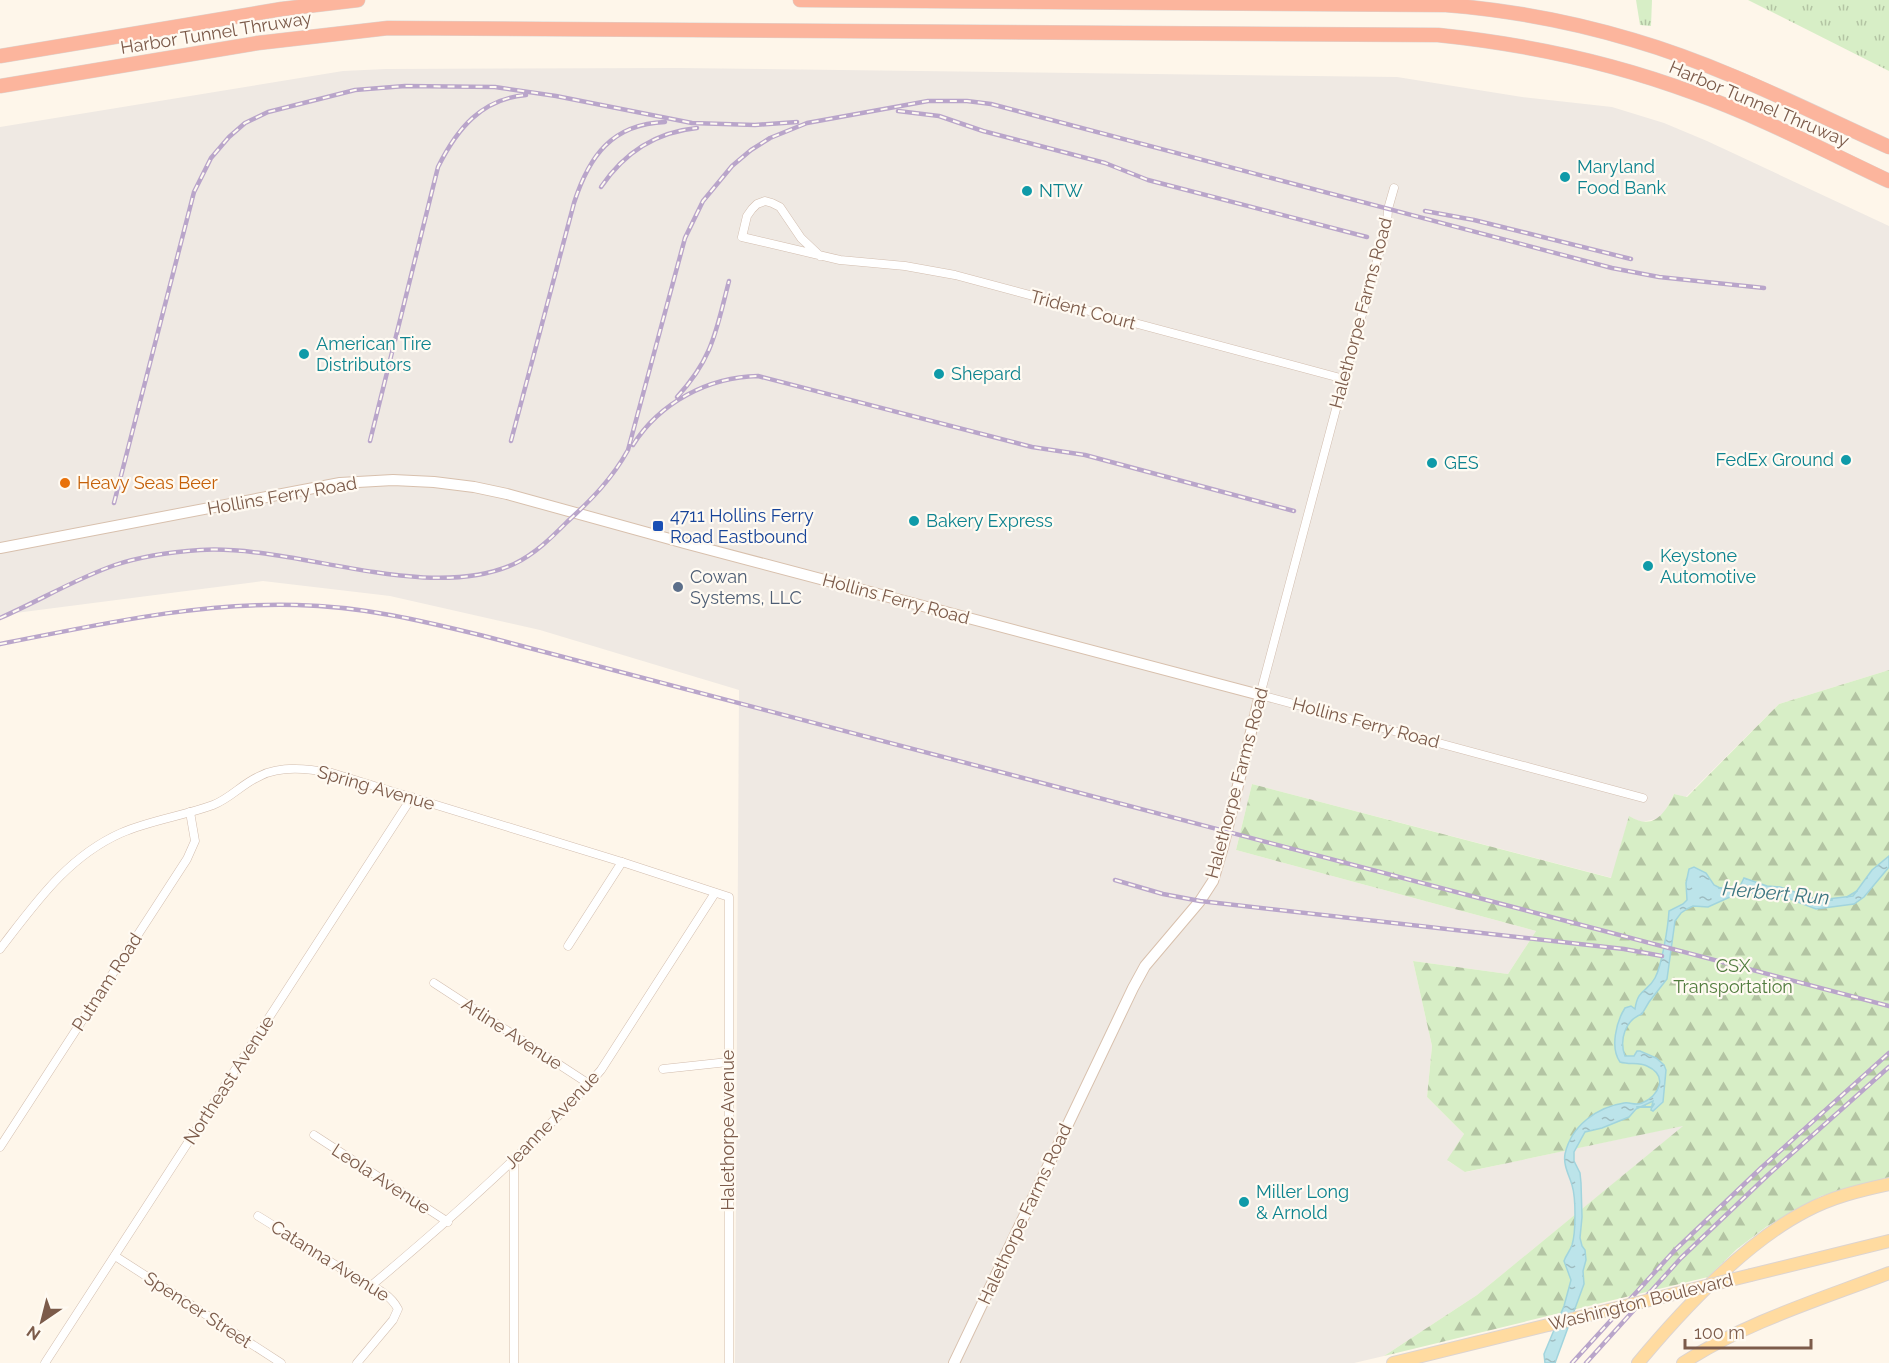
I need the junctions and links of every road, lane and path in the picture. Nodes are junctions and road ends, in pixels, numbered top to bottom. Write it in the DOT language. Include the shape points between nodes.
graph roads {
  1 [pos="358,0"];
  2 [pos="800,0"];
  3 [pos="0,56"];
  4 [pos="0,86"];
  5 [pos="1889,147"];
  6 [pos="1889,181"];
  7 [pos="1394,188"];
  8 [pos="820,256"];
  9 [pos="1344,379"];
  10 [pos="0,548"];
  11 [pos="1260,695"];
  12 [pos="412,797"];
  13 [pos="1643,798"];
  14 [pos="190,812"];
  15 [pos="622,862"];
  16 [pos="715,893"];
  17 [pos="729,897"];
  18 [pos="568,946"];
  19 [pos="0,949"];
  20 [pos="434,984"];
  21 [pos="728,1062"];
  22 [pos="663,1069"];
  23 [pos="589,1084"];
  24 [pos="314,1136"];
  25 [pos="0,1147"];
  26 [pos="514,1160"];
  27 [pos="1889,1184"];
  28 [pos="258,1216"];
  29 [pos="448,1222"];
  30 [pos="1889,1241"];
  31 [pos="115,1256"];
  32 [pos="1889,1273"];
  33 [pos="372,1285"];
  34 [pos="45,1363"];
  35 [pos="280,1363"];
  36 [pos="357,1363"];
  37 [pos="514,1363"];
  38 [pos="729,1363"];
  39 [pos="954,1363"];
  40 [pos="1393,1363"];
  41 [pos="1638,1363"];
  42 [pos="1683,1363"];
  1 -- 3 [label="highway, Harbor Tunnel Thruway"];
  2 -- 5 [label="highway, Harbor Tunnel Thruway" via="1481,8 1580,26 1678,55"];
  4 -- 6 [label="highway, Harbor Tunnel Thruway" via="258,43 388,28 1437,35 1606,64 1696,93"];
  7 -- 9 [label="street, Halethorpe Farms Road"];
  8 -- 8 [label="street, Trident Court" via="741,237 747,216 765,201 780,207 801,238"];
  8 -- 9 [label="street, Trident Court" via="955,276"];
  9 -- 11 [label="street, Halethorpe Farms Road"];
  10 -- 11 [label="street, Hollins Ferry Road" via="340,483 393,480 464,486 507,494"];
  11 -- 13 [label="street, Hollins Ferry Road"];
  11 -- 39 [label="street, Halethorpe Farms Road" via="1213,881 1145,966 1133,987"];
  12 -- 14 [label="street, Spring Avenue" via="332,773 292,769 259,776 231,797"];
  12 -- 15 [label="street, Spring Avenue"];
  12 -- 31 [label="street, Northeast Avenue"];
  14 -- 19 [label="street, Spring Avenue" via="120,834 74,862 43,892"];
  14 -- 25 [label="street, Putnam Road" via="195,841 187,859"];
  15 -- 16 [label="street, Spring Avenue"];
  15 -- 18 [label="street"];
  16 -- 17 [label="street, Spring Avenue"];
  16 -- 23 [label="street, Jeanne Avenue"];
  17 -- 21 [label="street, Halethorpe Avenue"];
  20 -- 23 [label="street, Arline Avenue"];
  21 -- 22 [label="street"];
  21 -- 38 [label="street, Halethorpe Avenue"];
  23 -- 26 [label="street, Jeanne Avenue"];
  24 -- 29 [label="street, Leola Avenue"];
  26 -- 29 [label="street, Jeanne Avenue"];
  26 -- 37 [label="street"];
  27 -- 41 [label="main road" via="1809,1209 1755,1243"];
  28 -- 33 [label="street, Catanna Avenue"];
  29 -- 33 [label="street, Jeanne Avenue"];
  30 -- 40 [label="main road, Washington Boulevard, bridge"];
  31 -- 34 [label="street, Northeast Avenue"];
  31 -- 35 [label="street, Spencer Street"];
  32 -- 42 [label="main road" via="1756,1324"];
  33 -- 36 [label="street, Catanna Avenue" via="398,1309"];
}
